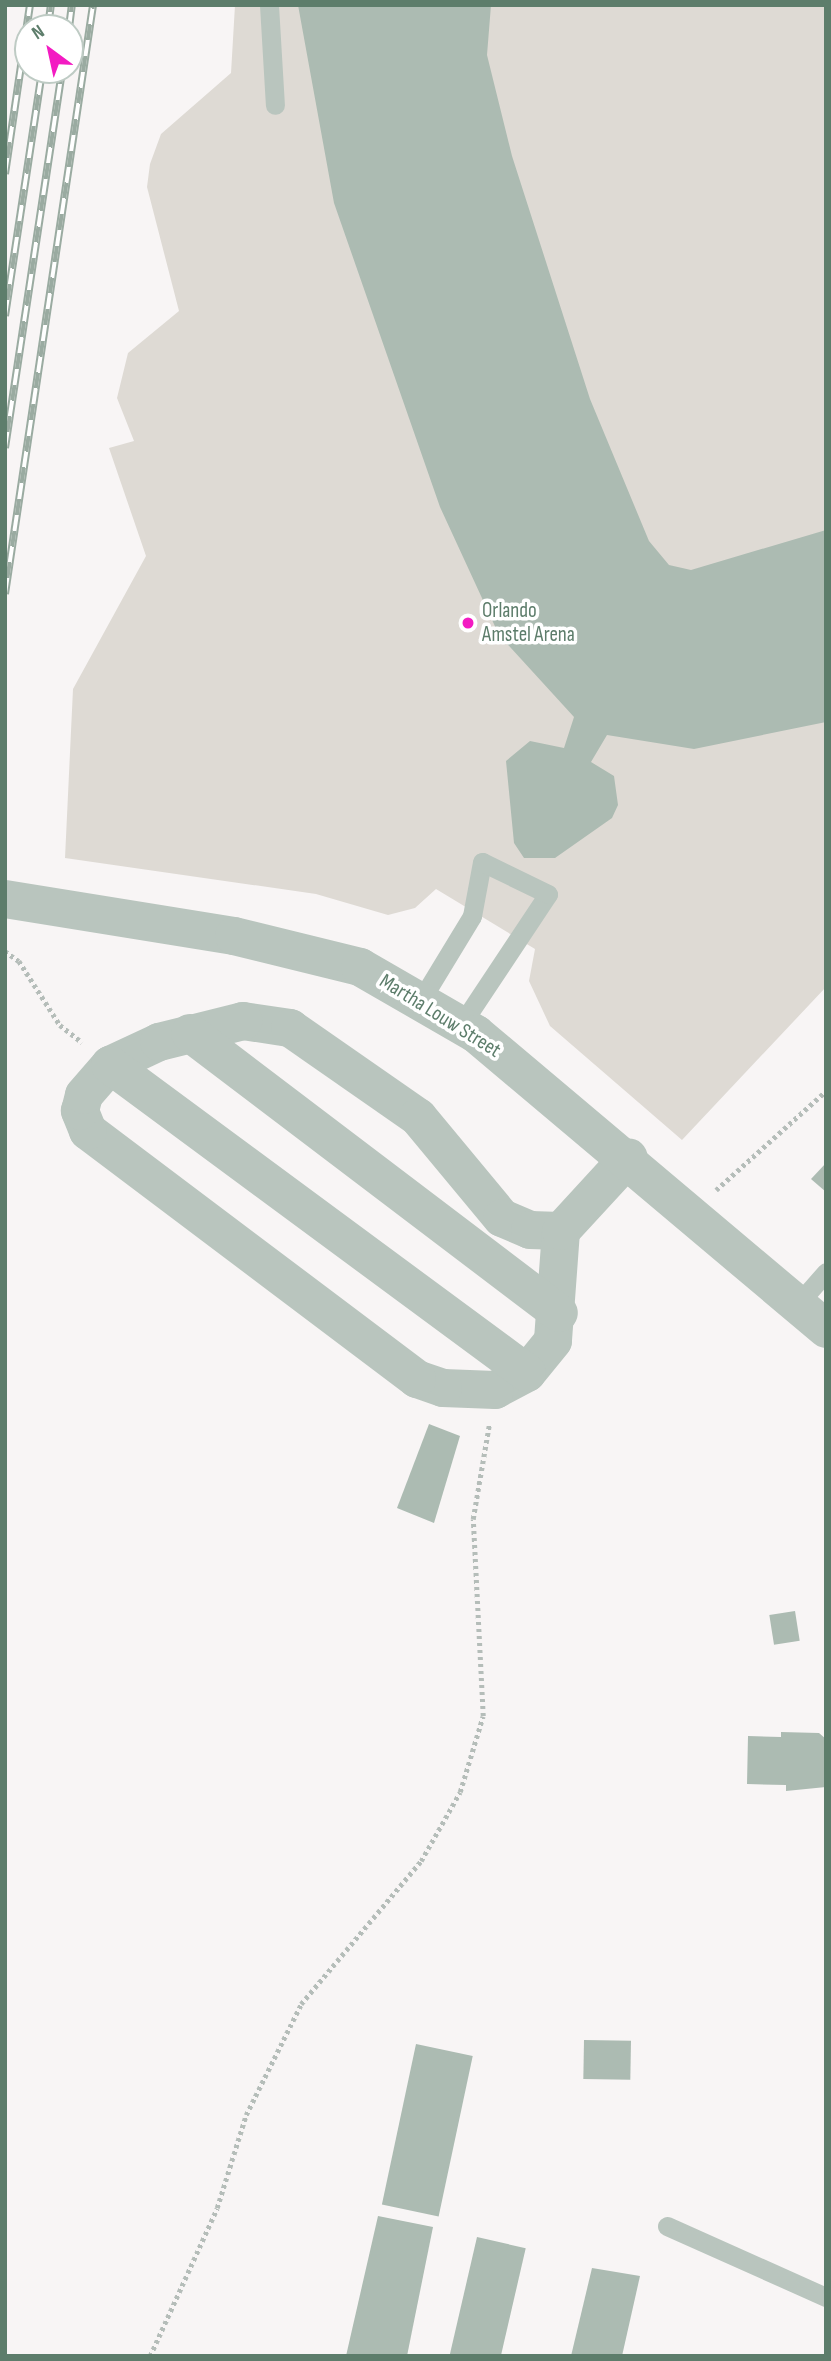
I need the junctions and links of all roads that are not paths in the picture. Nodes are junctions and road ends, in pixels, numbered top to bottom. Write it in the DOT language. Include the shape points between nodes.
graph roads {
  1 [pos="269,5"];
  2 [pos="275,105"];
  3 [pos="5,900"];
  4 [pos="421,1000"];
  5 [pos="461,1025"];
  6 [pos="190,1033"];
  7 [pos="110,1065"];
  8 [pos="629,1157"];
  9 [pos="561,1231"];
  10 [pos="826,1272"];
  11 [pos="797,1305"];
  12 [pos="559,1313"];
  13 [pos="826,1329"];
  14 [pos="511,1382"];
  15 [pos="667,2226"];
  16 [pos="826,2297"];
  1 -- 2 [label="lane"];
  3 -- 4 [label="street, Martha Louw Street" via="303,953 360,967"];
  4 -- 5 [label="street, Martha Louw Street"];
  4 -- 5 [label="lane" via="472,916 482,862 548,894"];
  5 -- 8 [label="street, Martha Louw Street"];
  6 -- 7 [label="street"];
  6 -- 9 [label="street" via="243,1021 290,1028 418,1117 502,1218 530,1230"];
  6 -- 12 [label="street"];
  7 -- 14 [label="street"];
  7 -- 14 [label="street" via="84,1095 80,1111 101,1146 417,1379 443,1388"];
  8 -- 9 [label="street"];
  8 -- 11 [label="street, Martha Louw Street"];
  9 -- 12 [label="street"];
  10 -- 11 [label="lane"];
  11 -- 13 [label="street, Martha Louw Street"];
  12 -- 14 [label="street" via="544,1358"];
  15 -- 16 [label="lane"];
}
